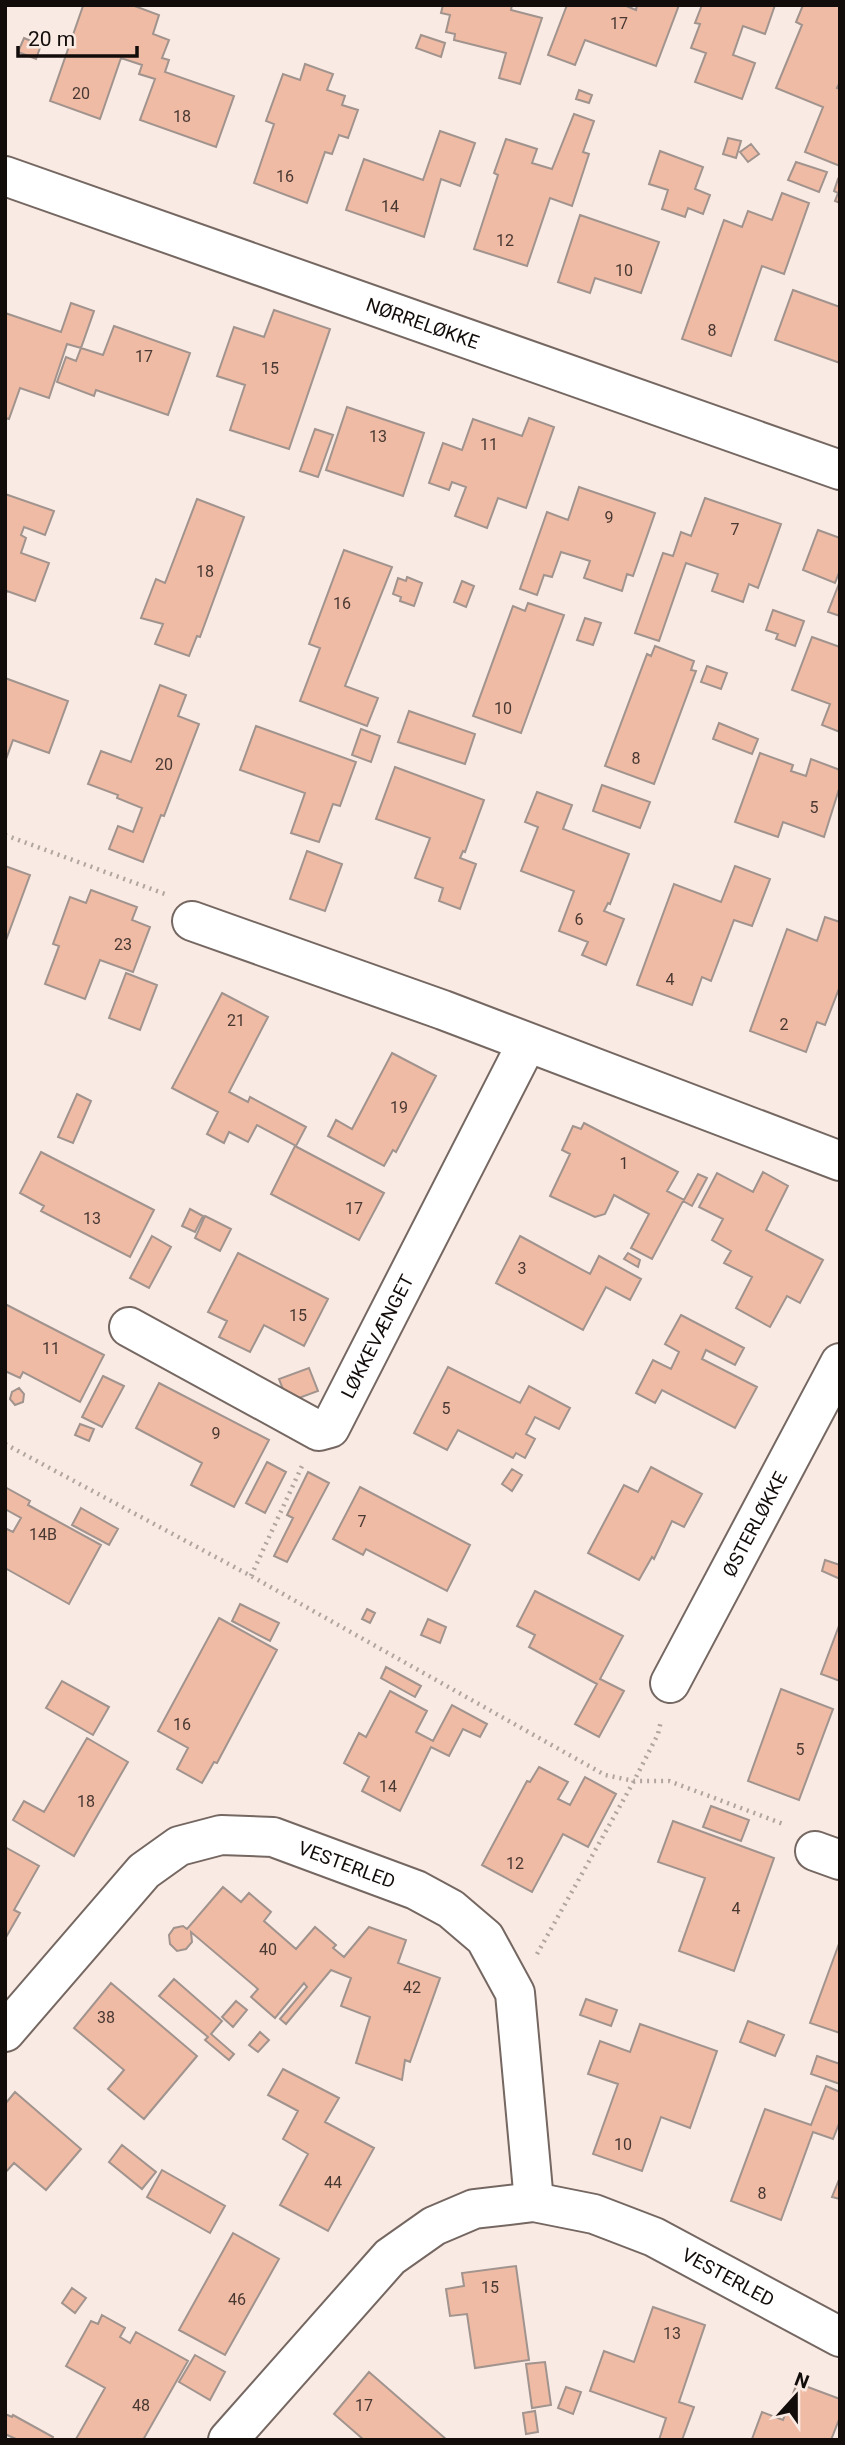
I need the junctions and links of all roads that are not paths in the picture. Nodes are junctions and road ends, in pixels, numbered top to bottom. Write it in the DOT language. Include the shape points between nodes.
graph roads {
  1 [pos="5,176"];
  2 [pos="840,470"];
  3 [pos="192,921"];
  4 [pos="527,1043"];
  5 [pos="840,1161"];
  6 [pos="129,1328"];
  7 [pos="840,1363"];
  8 [pos="670,1683"];
  9 [pos="5,2032"];
  10 [pos="534,2202"];
  11 [pos="840,2337"];
  12 [pos="228,2440"];
  1 -- 2 [label="street, NØRRELØKKE"];
  3 -- 4 [label="street"];
  4 -- 5 [label="street"];
  4 -- 6 [label="street, LØKKEVÆNGET" via="330,1428 319,1431"];
  7 -- 8 [label="street, ØSTERLØKKE"];
  9 -- 10 [label="street, VESTERLED" via="144,1871 179,1846 221,1835 272,1837 416,1889 451,1909 485,1938 515,1993"];
  10 -- 11 [label="street, VESTERLED" via="594,2214 654,2237"];
  10 -- 12 [label="street, VESTERLED" via="474,2209 434,2226 390,2257"];
}
